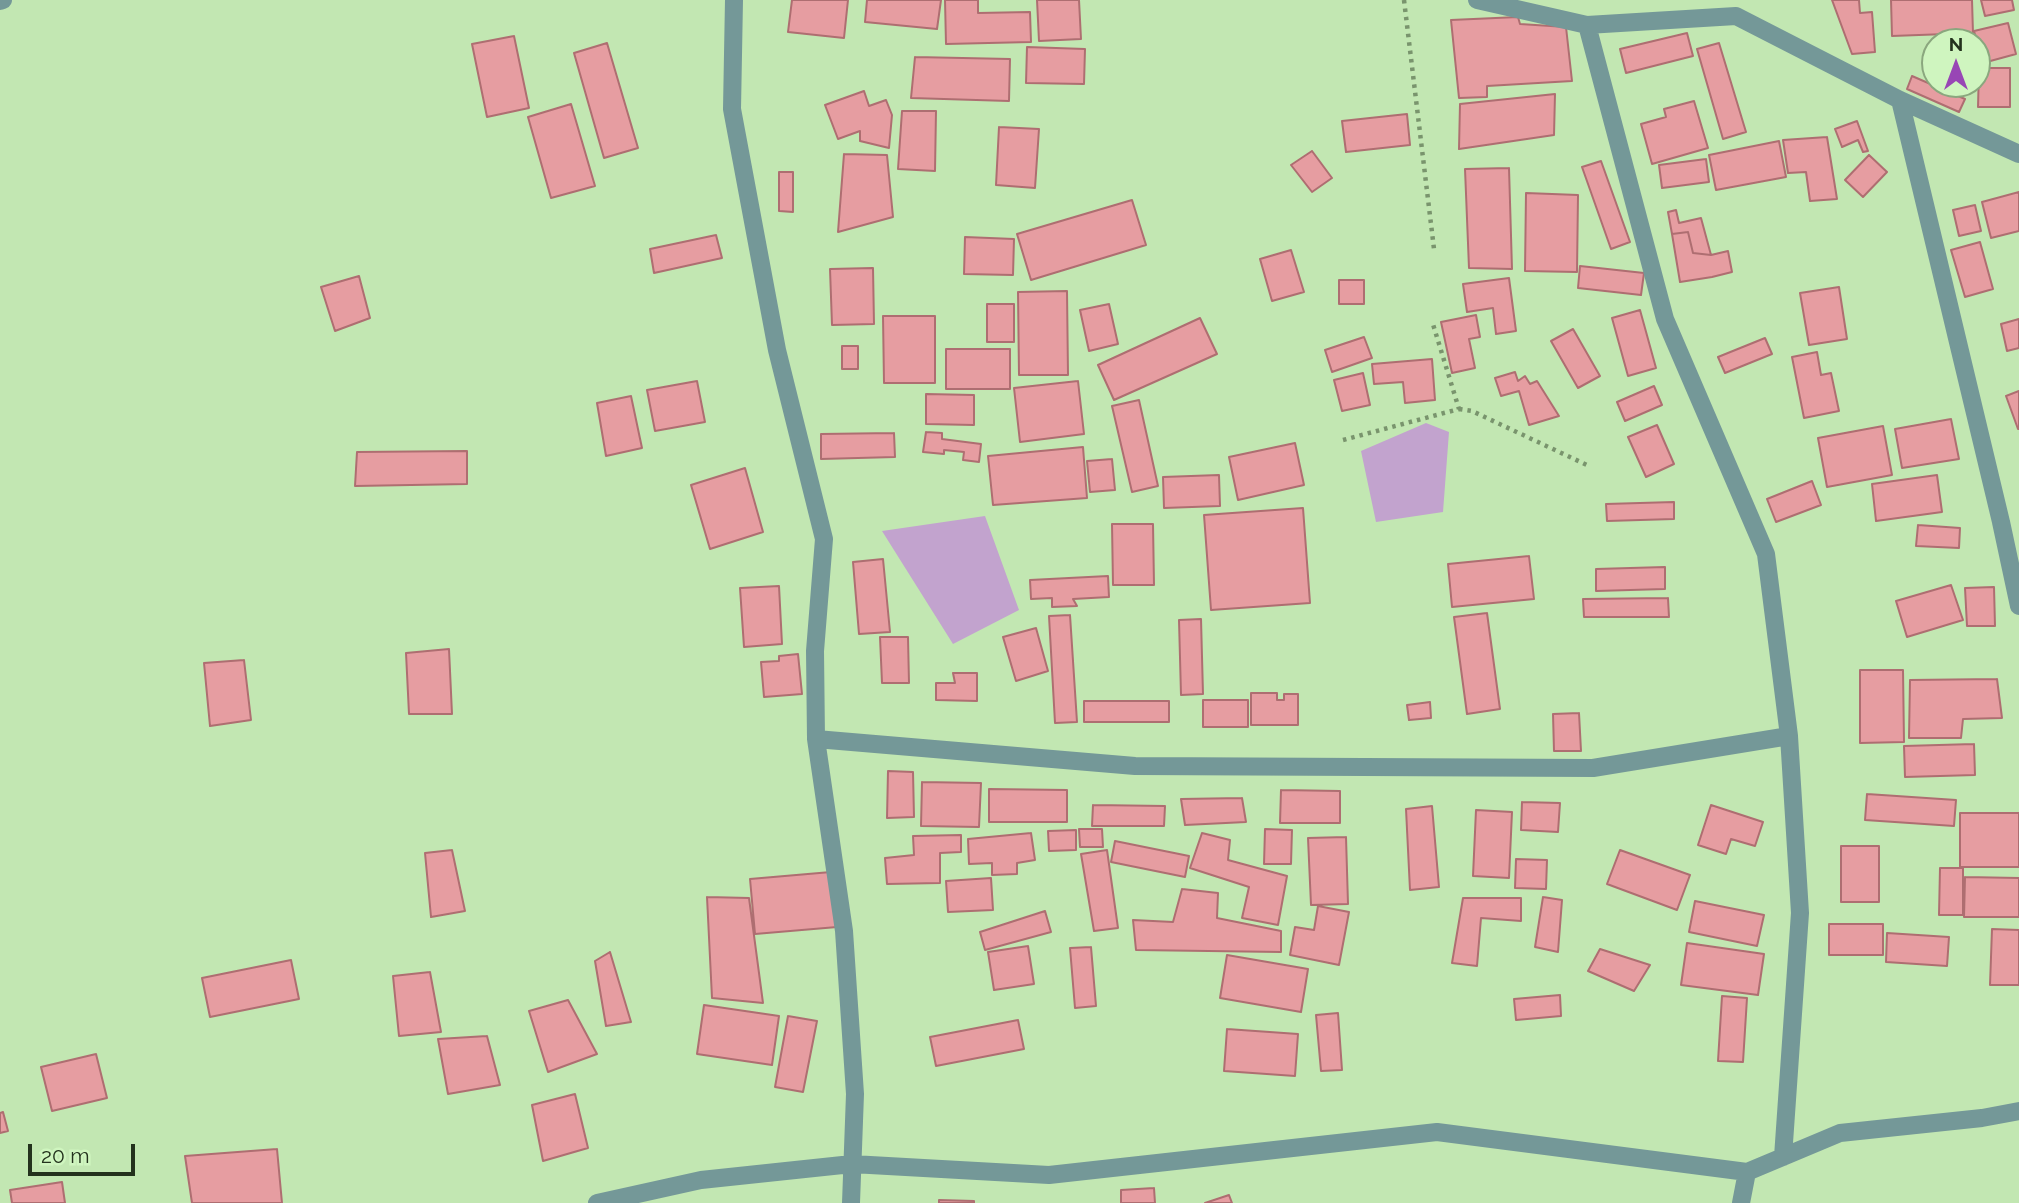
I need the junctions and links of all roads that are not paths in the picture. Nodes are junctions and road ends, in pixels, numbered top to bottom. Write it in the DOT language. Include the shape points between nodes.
graph roads {
  1 [pos="734,0"];
  2 [pos="1477,0"];
  3 [pos="1559,0"];
  4 [pos="1567,20"];
  5 [pos="1587,24"];
  6 [pos="1900,100"];
  7 [pos="2019,154"];
  8 [pos="2019,606"];
  9 [pos="1789,736"];
  10 [pos="816,739"];
  11 [pos="2019,1111"];
  12 [pos="1783,1157"];
  13 [pos="852,1164"];
  14 [pos="1747,1172"];
  15 [pos="597,1203"];
  16 [pos="851,1203"];
  17 [pos="1741,1203"];
  1 -- 10 [label="street" via="732,109 776,350 824,540 815,651"];
  2 -- 4 [label="street"];
  3 -- 4 [label="street"];
  4 -- 5 [label="street"];
  5 -- 6 [label="street" via="1736,16"];
  5 -- 9 [label="street" via="1665,319 1766,554"];
  6 -- 7 [label="street"];
  6 -- 8 [label="street"];
  9 -- 10 [label="street" via="1593,768 1135,766"];
  9 -- 12 [label="street" via="1800,913"];
  10 -- 13 [label="street" via="844,931 855,1094"];
  11 -- 12 [label="street" via="1840,1133"];
  12 -- 14 [label="street"];
  13 -- 14 [label="street" via="1049,1175 1437,1132"];
  13 -- 15 [label="street" via="701,1181"];
  13 -- 16 [label="street"];
  14 -- 17 [label="street"];
}
